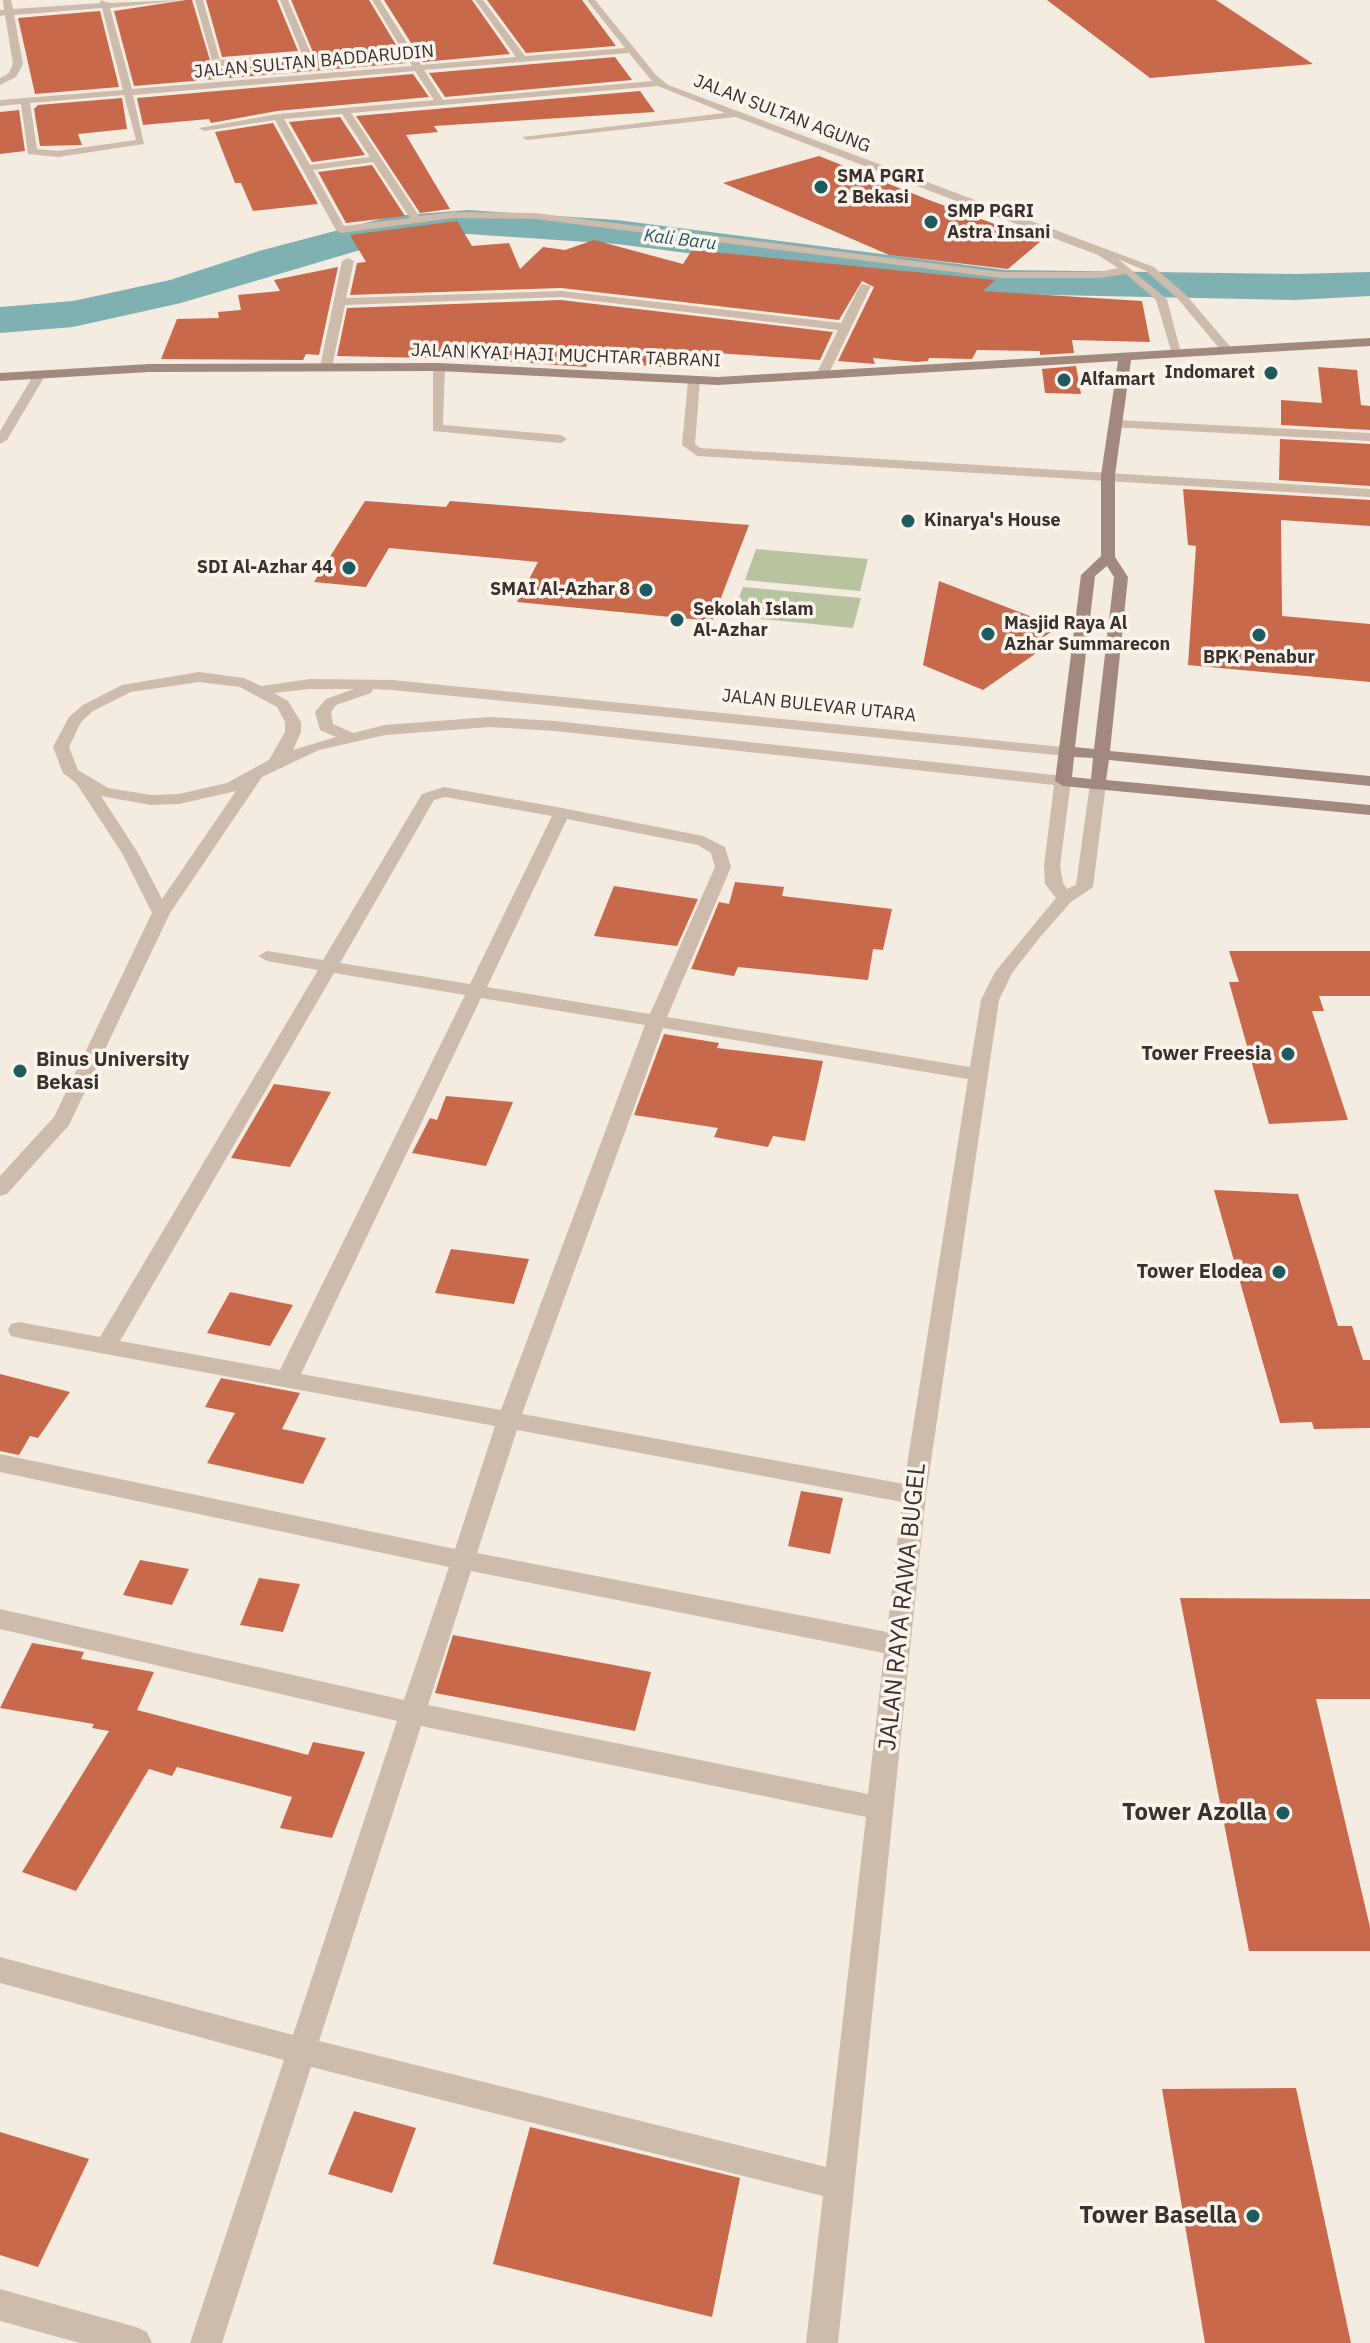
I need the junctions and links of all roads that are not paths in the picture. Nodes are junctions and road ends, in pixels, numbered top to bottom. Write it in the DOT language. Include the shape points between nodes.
graph roads {
  1 [pos="7,0"];
  2 [pos="179,0"];
  3 [pos="199,0"];
  4 [pos="284,0"];
  5 [pos="376,0"];
  6 [pos="479,0"];
  7 [pos="591,0"];
  8 [pos="104,3"];
  9 [pos="5,12"];
  10 [pos="630,50"];
  11 [pos="522,59"];
  12 [pos="419,68"];
  13 [pos="0,82"];
  14 [pos="660,83"];
  15 [pos="130,94"];
  16 [pos="25,100"];
  17 [pos="0,103"];
  18 [pos="440,103"];
  19 [pos="345,112"];
  20 [pos="738,114"];
  21 [pos="278,117"];
  22 [pos="204,128"];
  23 [pos="527,137"];
  24 [pos="376,159"];
  25 [pos="306,168"];
  26 [pos="415,218"];
  27 [pos="1102,253"];
  28 [pos="348,261"];
  29 [pos="1130,271"];
  30 [pos="865,286"];
  31 [pos="342,302"];
  32 [pos="843,327"];
  33 [pos="1370,342"];
  34 [pos="1228,351"];
  35 [pos="1178,354"];
  36 [pos="1125,357"];
  37 [pos="326,367"];
  38 [pos="439,367"];
  39 [pos="40,374"];
  40 [pos="822,375"];
  41 [pos="0,377"];
  42 [pos="694,381"];
  43 [pos="1116,424"];
  44 [pos="1370,437"];
  45 [pos="561,439"];
  46 [pos="1,440"];
  47 [pos="1108,475"];
  48 [pos="1370,493"];
  49 [pos="1108,557"];
  50 [pos="392,685"];
  51 [pos="263,690"];
  52 [pos="349,737"];
  53 [pos="1066,751"];
  54 [pos="1101,754"];
  55 [pos="275,763"];
  56 [pos="254,777"];
  57 [pos="1063,781"];
  58 [pos="1370,781"];
  59 [pos="84,783"];
  60 [pos="1098,784"];
  61 [pos="1370,810"];
  62 [pos="562,813"];
  63 [pos="1065,898"];
  64 [pos="161,913"];
  65 [pos="267,956"];
  66 [pos="331,967"];
  67 [pos="476,991"];
  68 [pos="656,1021"];
  69 [pos="979,1075"];
  70 [pos="0,1189"];
  71 [pos="19,1330"];
  72 [pos="106,1346"];
  73 [pos="287,1379"];
  74 [pos="508,1422"];
  75 [pos="0,1463"];
  76 [pos="914,1495"];
  77 [pos="462,1560"];
  78 [pos="0,1619"];
  79 [pos="898,1644"];
  80 [pos="412,1713"];
  81 [pos="881,1808"];
  82 [pos="0,1970"];
  83 [pos="301,2051"];
  84 [pos="840,2185"];
  85 [pos="0,2305"];
  86 [pos="136,2343"];
  87 [pos="206,2343"];
  88 [pos="822,2343"];
  1 -- 9 [label="street"];
  2 -- 8 [label="street"];
  3 -- 4 [label="street" via="216,62 228,64 307,56"];
  5 -- 12 [label="street"];
  6 -- 11 [label="street"];
  7 -- 10 [label="street, JALAN SULTAN AGUNG"];
  8 -- 9 [label="street"];
  8 -- 15 [label="street"];
  9 -- 13 [label="street" via="18,64 13,75"];
  10 -- 11 [label="street, JALAN SULTAN BADDARUDIN"];
  10 -- 14 [label="street, JALAN SULTAN AGUNG"];
  11 -- 12 [label="street, JALAN SULTAN BADDARUDIN"];
  12 -- 15 [label="street, JALAN SULTAN BADDARUDIN"];
  12 -- 18 [label="street"];
  14 -- 18 [label="street"];
  14 -- 20 [label="street, JALAN SULTAN AGUNG"];
  15 -- 16 [label="street, JALAN SULTAN BADDARUDIN"];
  15 -- 16 [label="street" via="141,142 58,154 30,150"];
  16 -- 17 [label="street, JALAN SULTAN BADDARUDIN"];
  18 -- 19 [label="street"];
  19 -- 21 [label="street"];
  19 -- 24 [label="street"];
  20 -- 23 [label="street"];
  20 -- 27 [label="street, JALAN SULTAN AGUNG"];
  21 -- 22 [label="street"];
  21 -- 25 [label="street"];
  24 -- 25 [label="street"];
  24 -- 26 [label="street"];
  25 -- 26 [label="street" via="341,230"];
  26 -- 29 [label="street" via="535,216 1001,275"];
  27 -- 29 [label="street"];
  27 -- 34 [label="street" via="1150,269"];
  28 -- 31 [label="street"];
  29 -- 35 [label="street" via="1161,299"];
  30 -- 32 [label="street"];
  31 -- 32 [label="street" via="561,294"];
  31 -- 37 [label="street"];
  32 -- 40 [label="street"];
  33 -- 34 [label="street, JALAN KYAI HAJI MUCHTAR TABRANI"];
  34 -- 35 [label="street, JALAN KYAI HAJI MUCHTAR TABRANI"];
  35 -- 36 [label="street, JALAN KYAI HAJI MUCHTAR TABRANI"];
  36 -- 40 [label="street, JALAN KYAI HAJI MUCHTAR TABRANI"];
  36 -- 43 [label="street, JALAN RAYA RAWA BUGEL"];
  37 -- 38 [label="street, JALAN KYAI HAJI MUCHTAR TABRANI"];
  37 -- 39 [label="street, JALAN KYAI HAJI MUCHTAR TABRANI"];
  38 -- 42 [label="street, JALAN KYAI HAJI MUCHTAR TABRANI"];
  38 -- 45 [label="street" via="438,430"];
  39 -- 41 [label="street, JALAN KYAI HAJI MUCHTAR TABRANI"];
  39 -- 46 [label="street"];
  40 -- 42 [label="street, JALAN KYAI HAJI MUCHTAR TABRANI"];
  42 -- 47 [label="street" via="688,445 697,452"];
  43 -- 44 [label="street"];
  43 -- 47 [label="street, JALAN RAYA RAWA BUGEL"];
  47 -- 48 [label="street"];
  47 -- 49 [label="street, JALAN RAYA RAWA BUGEL"];
  49 -- 53 [label="street" via="1088,575"];
  49 -- 54 [label="street, JALAN RAYA RAWA BUGEL" via="1121,577"];
  50 -- 51 [label="street, JALAN BULEVAR UTARA" via="310,684"];
  50 -- 52 [label="street" via="331,702 323,712 326,727"];
  50 -- 53 [label="street, JALAN BULEVAR UTARA"];
  51 -- 55 [label="street" via="283,704 293,722 290,743"];
  51 -- 59 [label="street" via="223,679 187,677 105,697 74,720 61,747 71,773"];
  52 -- 55 [label="street"];
  52 -- 57 [label="street" via="429,724 520,723"];
  53 -- 54 [label="street, JALAN BULEVAR UTARA"];
  53 -- 57 [label="street"];
  54 -- 58 [label="street, JALAN BULEVAR UTARA"];
  54 -- 60 [label="street, JALAN RAYA RAWA BUGEL"];
  55 -- 56 [label="street"];
  56 -- 59 [label="street" via="206,795 151,800 103,792"];
  56 -- 64 [label="street"];
  57 -- 60 [label="street"];
  57 -- 63 [label="street" via="1052,866 1054,884"];
  59 -- 64 [label="street"];
  60 -- 61 [label="street"];
  60 -- 63 [label="street, JALAN RAYA RAWA BUGEL" via="1084,887"];
  62 -- 66 [label="street" via="444,792 430,795"];
  62 -- 67 [label="street"];
  62 -- 68 [label="street" via="703,841 721,853 723,867"];
  63 -- 69 [label="street, JALAN RAYA RAWA BUGEL" via="990,1000"];
  64 -- 70 [label="street" via="62,1120"];
  65 -- 66 [label="street"];
  66 -- 67 [label="street"];
  66 -- 72 [label="street"];
  67 -- 68 [label="street"];
  67 -- 73 [label="street"];
  68 -- 69 [label="street"];
  68 -- 74 [label="street"];
  69 -- 76 [label="street, JALAN RAYA RAWA BUGEL"];
  71 -- 72 [label="street"];
  72 -- 73 [label="street"];
  73 -- 74 [label="street"];
  74 -- 76 [label="street"];
  74 -- 77 [label="street"];
  75 -- 77 [label="street"];
  76 -- 79 [label="street, JALAN RAYA RAWA BUGEL"];
  77 -- 79 [label="street"];
  77 -- 80 [label="street"];
  78 -- 80 [label="street"];
  79 -- 81 [label="street, JALAN RAYA RAWA BUGEL"];
  80 -- 81 [label="street"];
  80 -- 83 [label="street"];
  81 -- 84 [label="street, JALAN RAYA RAWA BUGEL"];
  82 -- 83 [label="street"];
  83 -- 84 [label="street"];
  83 -- 87 [label="street"];
  84 -- 88 [label="street, JALAN RAYA RAWA BUGEL"];
  85 -- 86 [label="street"];
}
